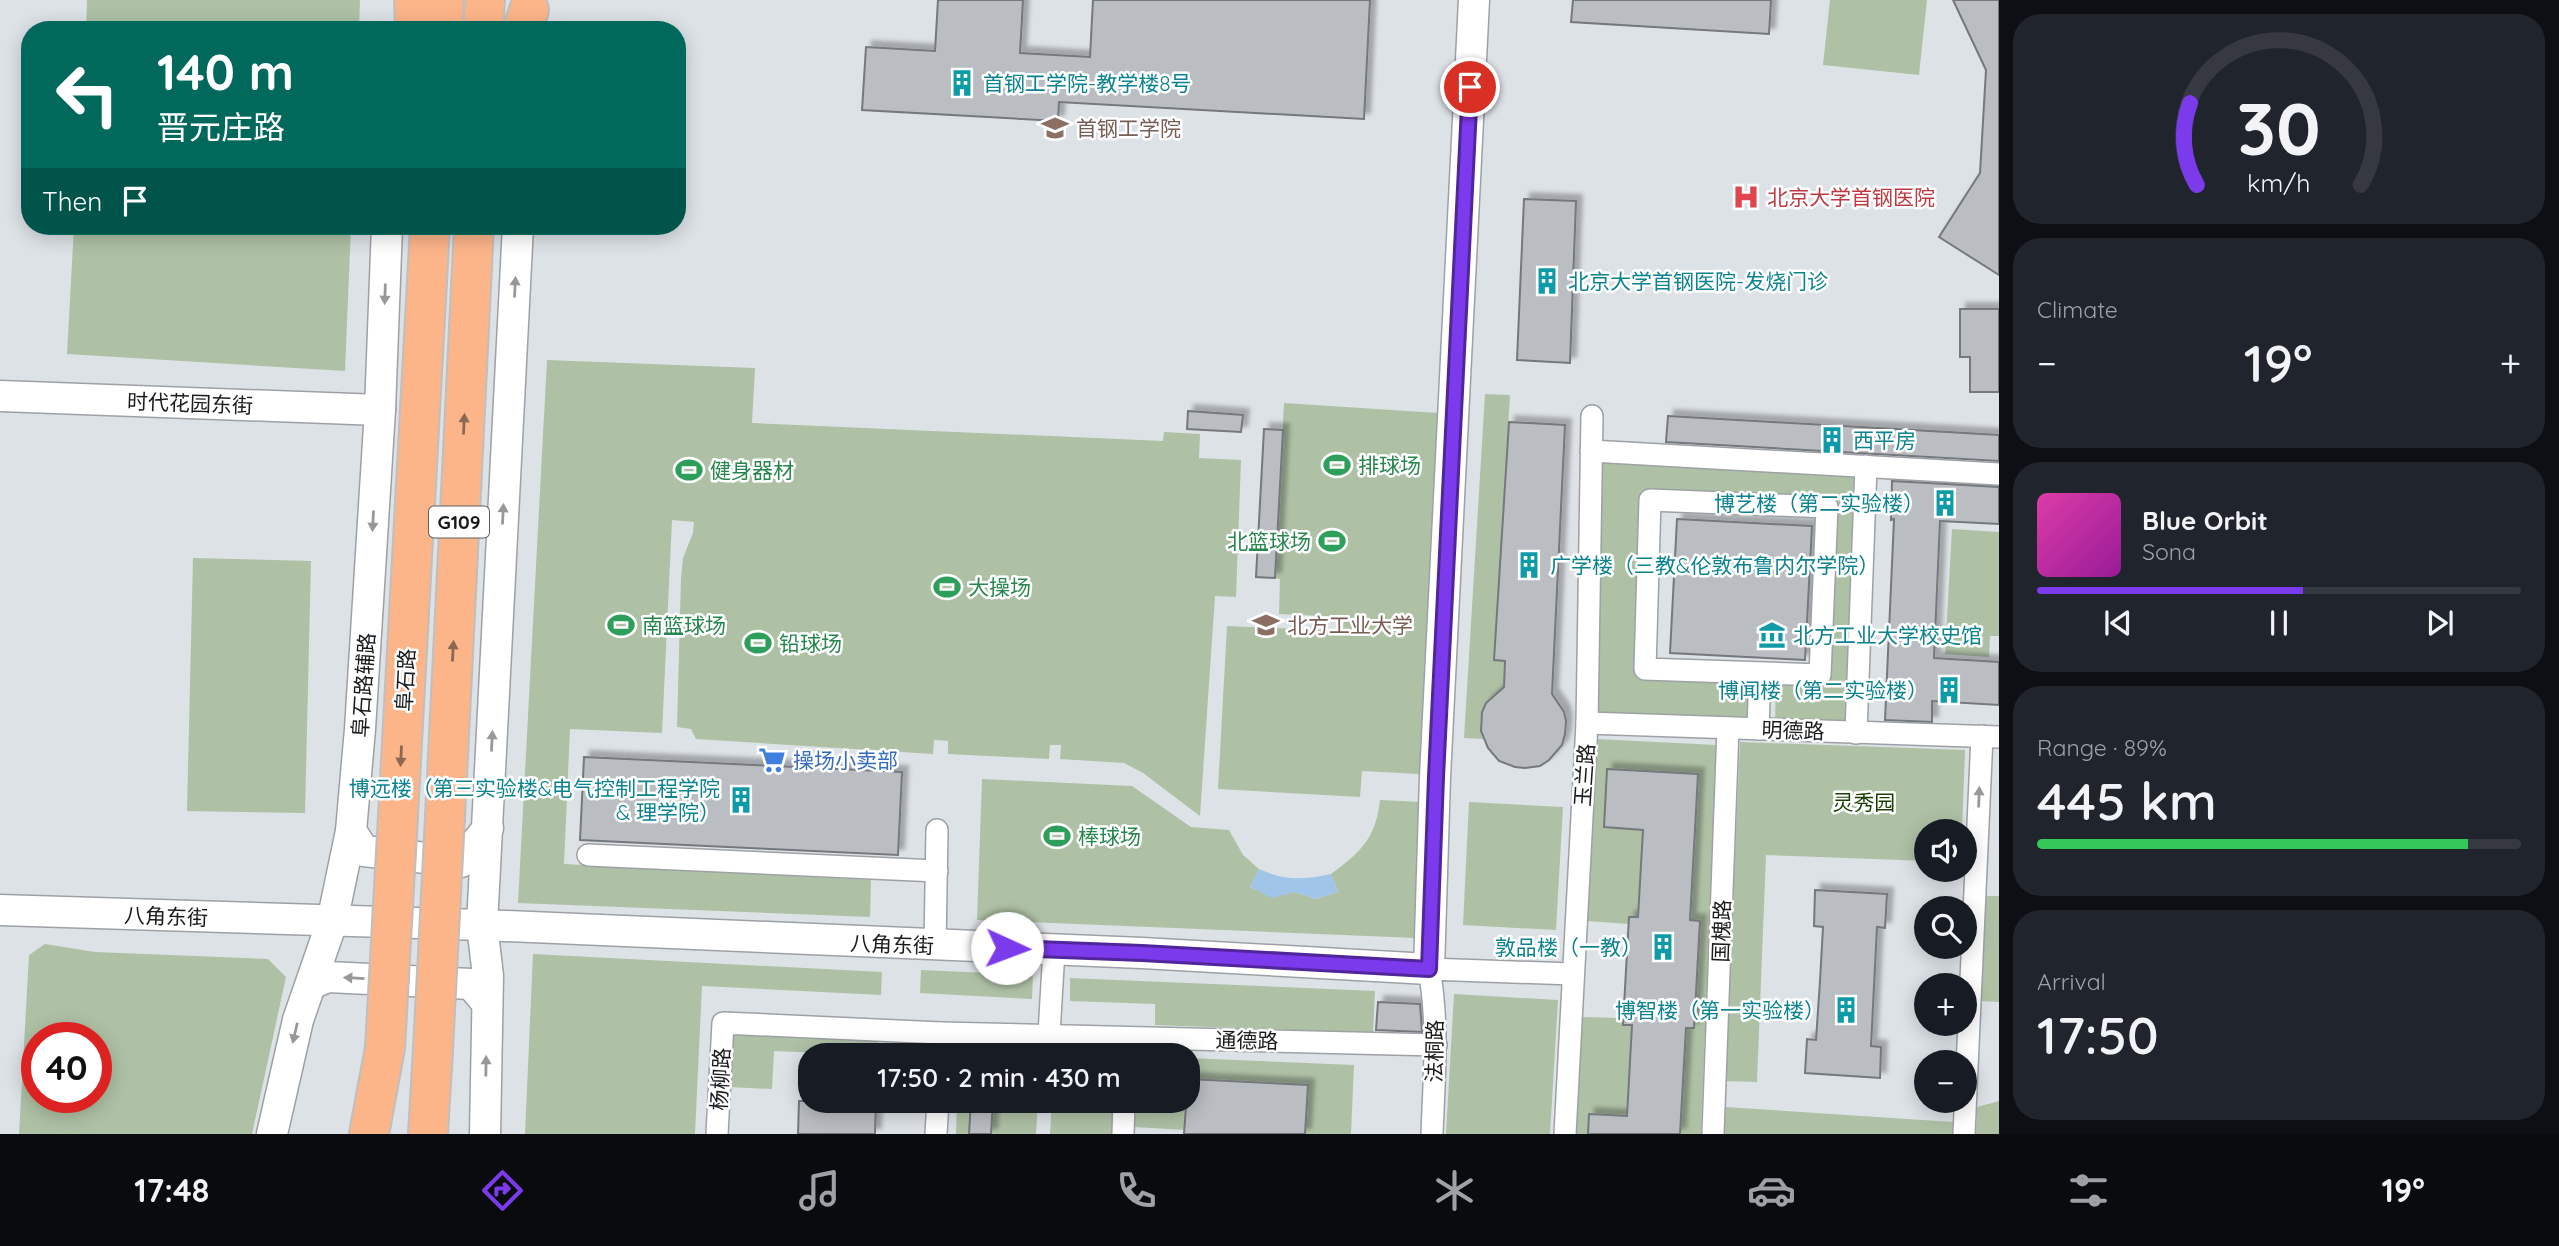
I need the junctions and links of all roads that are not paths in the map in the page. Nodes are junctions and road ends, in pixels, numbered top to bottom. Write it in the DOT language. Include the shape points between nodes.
graph roads {
  1 [pos="397,0"];
  2 [pos="414,0"];
  3 [pos="444,0"];
  4 [pos="485,0"];
  5 [pos="1474,0"];
  6 [pos="396,21"];
  7 [pos="415,21"];
  8 [pos="443,21"];
  9 [pos="484,21"];
  10 [pos="387,235"];
  11 [pos="429,235"];
  12 [pos="474,235"];
  13 [pos="518,235"];
  14 [pos="0,396"];
  15 [pos="380,410"];
  16 [pos="1592,416"];
  17 [pos="1591,451"];
  18 [pos="1866,466"];
  19 [pos="1999,474"];
  20 [pos="1760,673"];
  21 [pos="1587,723"];
  22 [pos="1728,728"];
  23 [pos="1758,729"];
  24 [pos="1856,733"];
  25 [pos="1990,737"];
  26 [pos="488,828"];
  27 [pos="937,830"];
  28 [pos="351,831"];
  29 [pos="587,855"];
  30 [pos="937,871"];
  31 [pos="0,910"];
  32 [pos="332,922"];
  33 [pos="482,925"];
  34 [pos="935,946"];
  35 [pos="1054,950"];
  36 [pos="1429,969"];
  37 [pos="1572,974"];
  38 [pos="311,984"];
  39 [pos="486,1003"];
  40 [pos="723,1024"];
  41 [pos="941,1033"];
  42 [pos="1049,1034"];
  43 [pos="941,1043"];
  44 [pos="1108,1043"];
  45 [pos="1436,1045"];
  46 [pos="1200,1046"];
  47 [pos="384,1048"];
  48 [pos="937,1113"];
  49 [pos="1124,1113"];
  50 [pos="272,1134"];
  51 [pos="369,1134"];
  52 [pos="380,1134"];
  53 [pos="428,1134"];
  54 [pos="485,1134"];
  55 [pos="717,1134"];
  56 [pos="936,1134"];
  57 [pos="1123,1134"];
  58 [pos="1432,1134"];
  59 [pos="1566,1134"];
  60 [pos="1713,1134"];
  61 [pos="1964,1134"];
  1 -- 6 [label="street"];
  2 -- 7 [label="highway"];
  3 -- 8 [label="highway"];
  4 -- 9 [label="highway"];
  5 -- 36 [label="street"];
  10 -- 15 [label="street, 阜石路辅路, one-way"];
  11 -- 47 [label="highway, 阜石路 / G109, one-way, bridge"];
  53 -- 12 [label="highway, G109, one-way, bridge"];
  26 -- 13 [label="street, one-way"];
  14 -- 15 [label="street, 时代花园东街"];
  15 -- 28 [label="street, 阜石路辅路, one-way"];
  16 -- 17 [label="street, 玉兰路"];
  17 -- 18 [label="street"];
  17 -- 21 [label="street, 玉兰路"];
  18 -- 19 [label="street"];
  18 -- 24 [label="street"];
  20 -- 20 [label="street" via="1820,674 1827,508 1650,500 1645,669"];
  20 -- 23 [label="street"];
  21 -- 22 [label="street, 明德路"];
  21 -- 37 [label="street, 玉兰路"];
  22 -- 23 [label="street, 明德路"];
  22 -- 60 [label="street, 国槐路"];
  23 -- 24 [label="street, 明德路"];
  24 -- 25 [label="street, 明德路"];
  61 -- 25 [label="street, one-way"];
  26 -- 28 [label="street" via="461,862 364,851"];
  26 -- 33 [label="street"];
  27 -- 30 [label="street"];
  28 -- 32 [label="street, 阜石路辅路"];
  29 -- 30 [label="street"];
  30 -- 34 [label="street"];
  31 -- 32 [label="street, 八角东街"];
  32 -- 33 [label="street, 八角东街"];
  32 -- 38 [label="street, 阜石路辅路"];
  33 -- 34 [label="street, 八角东街"];
  33 -- 39 [label="street"];
  34 -- 35 [label="street, 八角东街"];
  35 -- 36 [label="street, 八角东街"];
  35 -- 42 [label="street"];
  36 -- 37 [label="street"];
  36 -- 45 [label="street, 法桐路"];
  37 -- 59 [label="street, 玉兰路"];
  39 -- 38 [label="street, one-way" via="471,984 328,977"];
  38 -- 50 [label="street, 阜石路辅路, one-way" via="298,1020"];
  54 -- 39 [label="street, one-way"];
  40 -- 41 [label="street, 通德路"];
  40 -- 55 [label="street, 杨柳路"];
  41 -- 42 [label="street, 通德路"];
  41 -- 43 [label="street"];
  42 -- 44 [label="street, 通德路"];
  45 -- 46 [label="street, 通德路"];
  45 -- 58 [label="street, 法桐路"];
  47 -- 51 [label="highway"];
  47 -- 52 [label="highway, 阜石路 / G109"];
  48 -- 56 [label="street"];
  49 -- 57 [label="street"];
}
